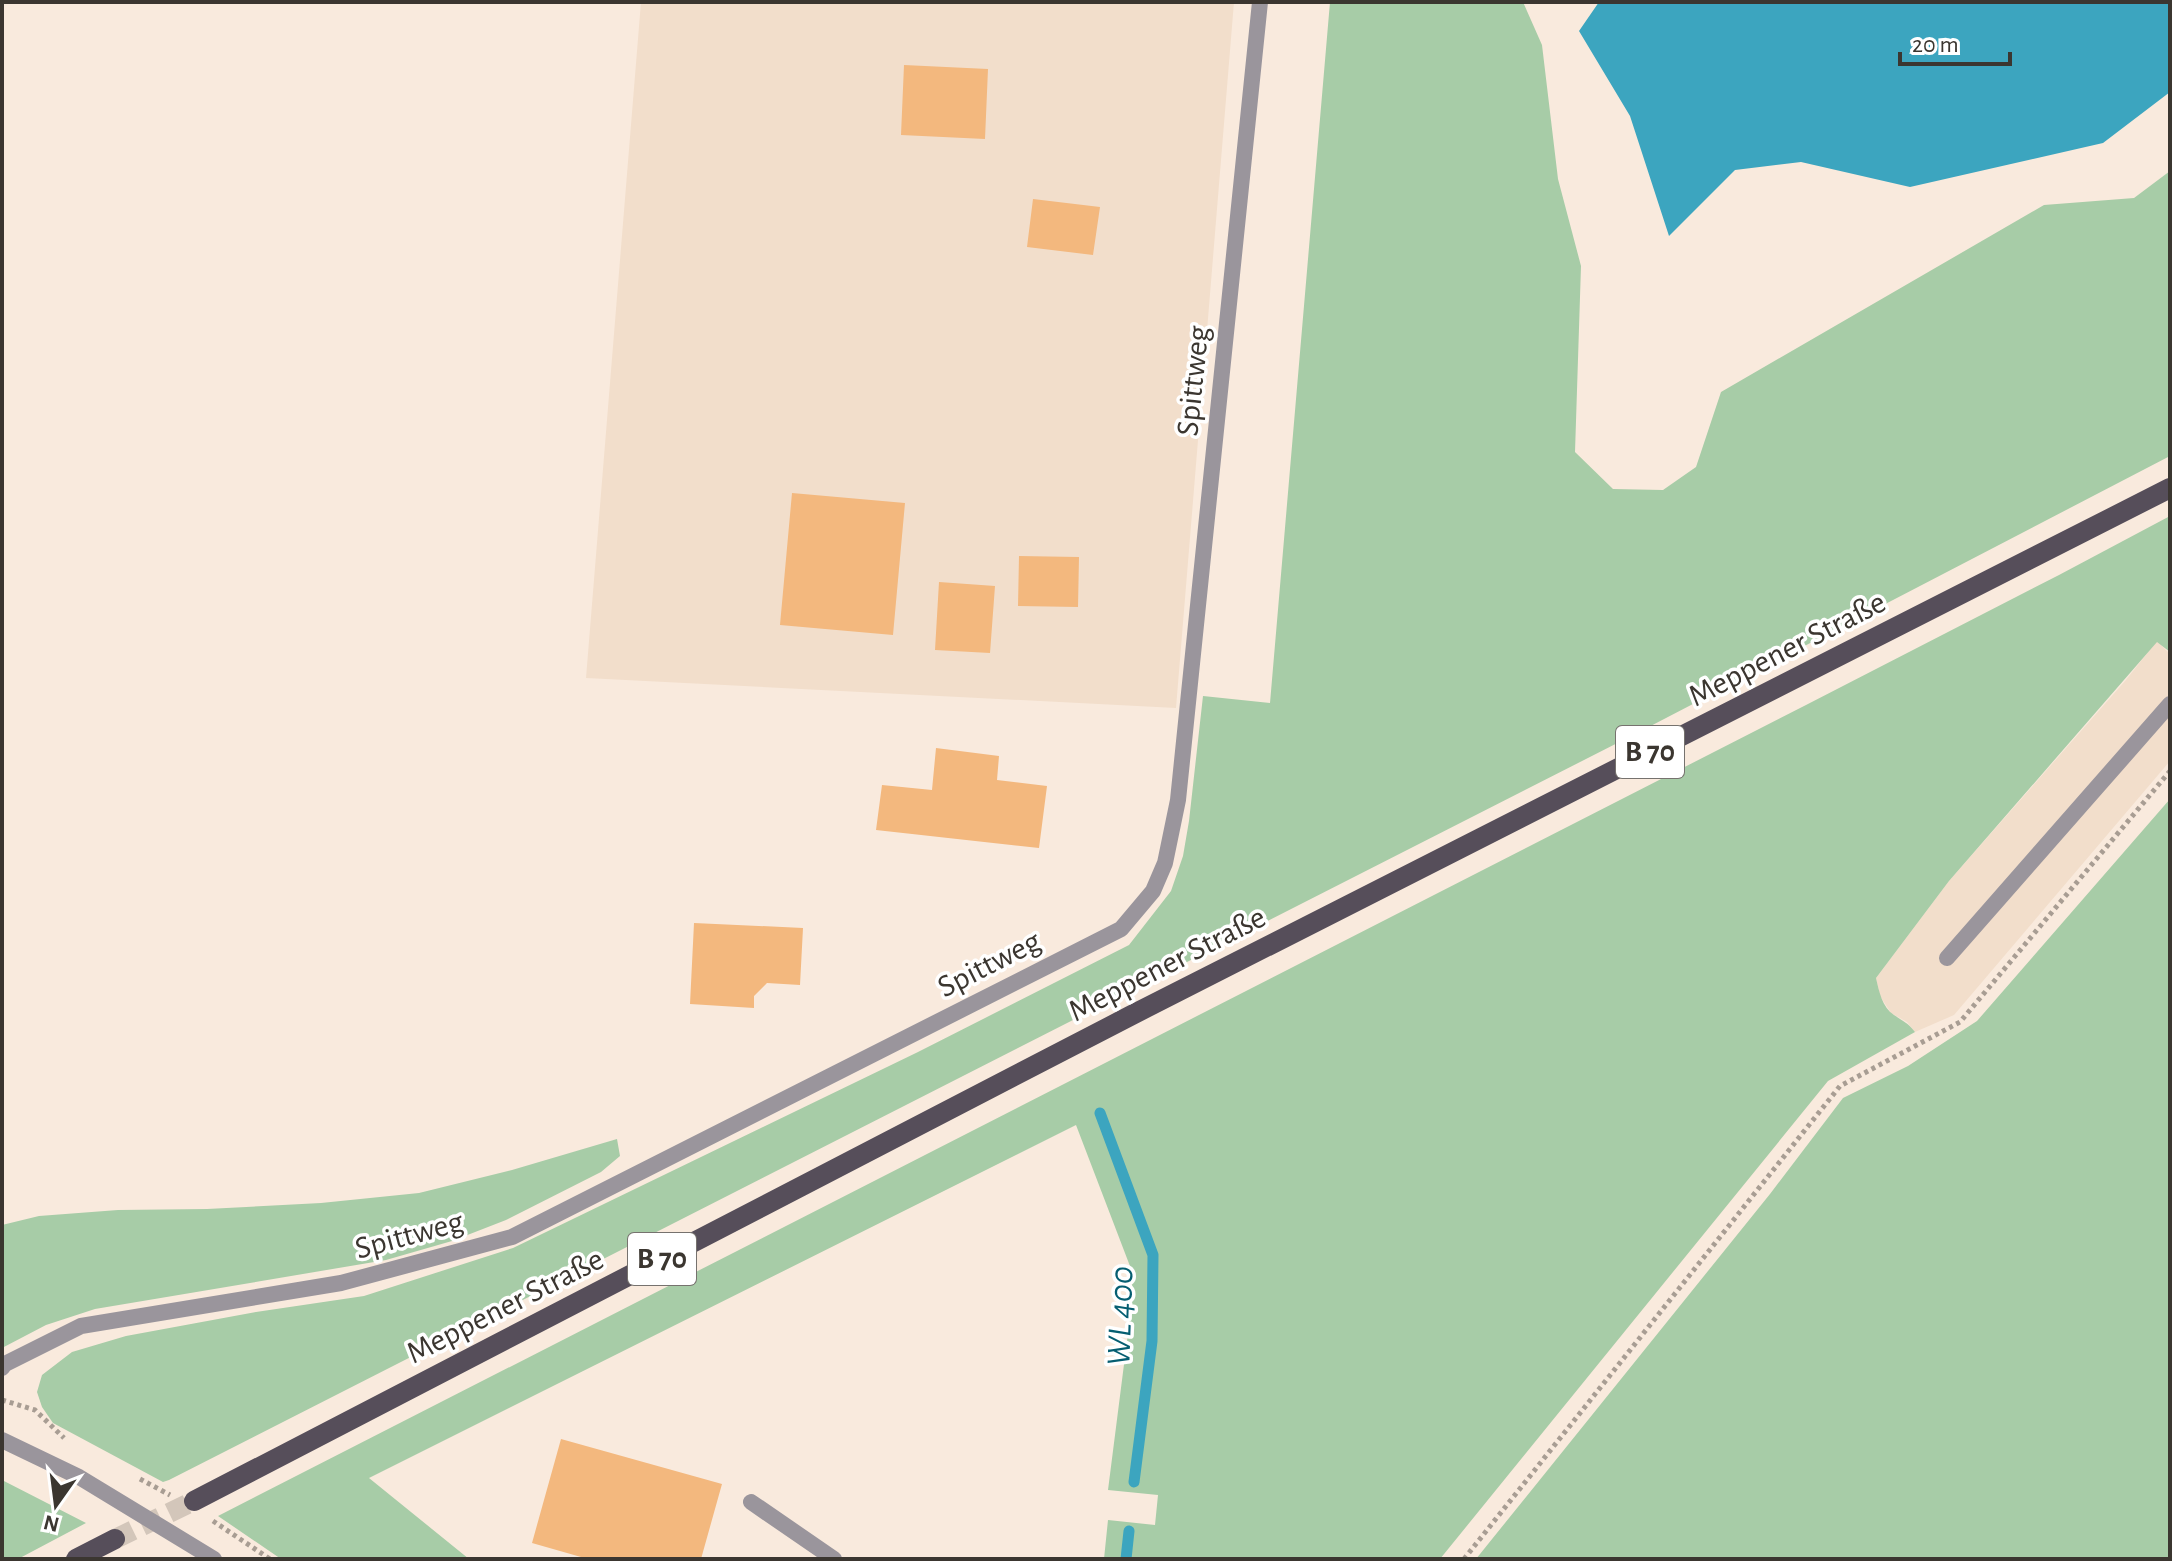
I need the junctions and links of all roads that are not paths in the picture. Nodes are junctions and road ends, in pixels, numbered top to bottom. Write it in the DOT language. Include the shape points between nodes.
graph roads {
  1 [pos="1260,2"];
  2 [pos="2170,488"];
  3 [pos="2170,704"];
  4 [pos="1947,958"];
  5 [pos="2,1368"];
  6 [pos="2,1440"];
  7 [pos="194,1501"];
  8 [pos="751,1502"];
  9 [pos="115,1539"];
  10 [pos="212,1558"];
  11 [pos="76,1559"];
  12 [pos="834,1559"];
  1 -- 5 [label="street, Spittweg" via="1178,800 1165,863 1153,891 1121,929 512,1237 341,1283 81,1326"];
  2 -- 7 [label="main road, Meppener Straße / B 70"];
  3 -- 4 [label="street"];
  6 -- 10 [label="street" via="79,1477"];
  8 -- 12 [label="street"];
  9 -- 11 [label="main road"];
}
